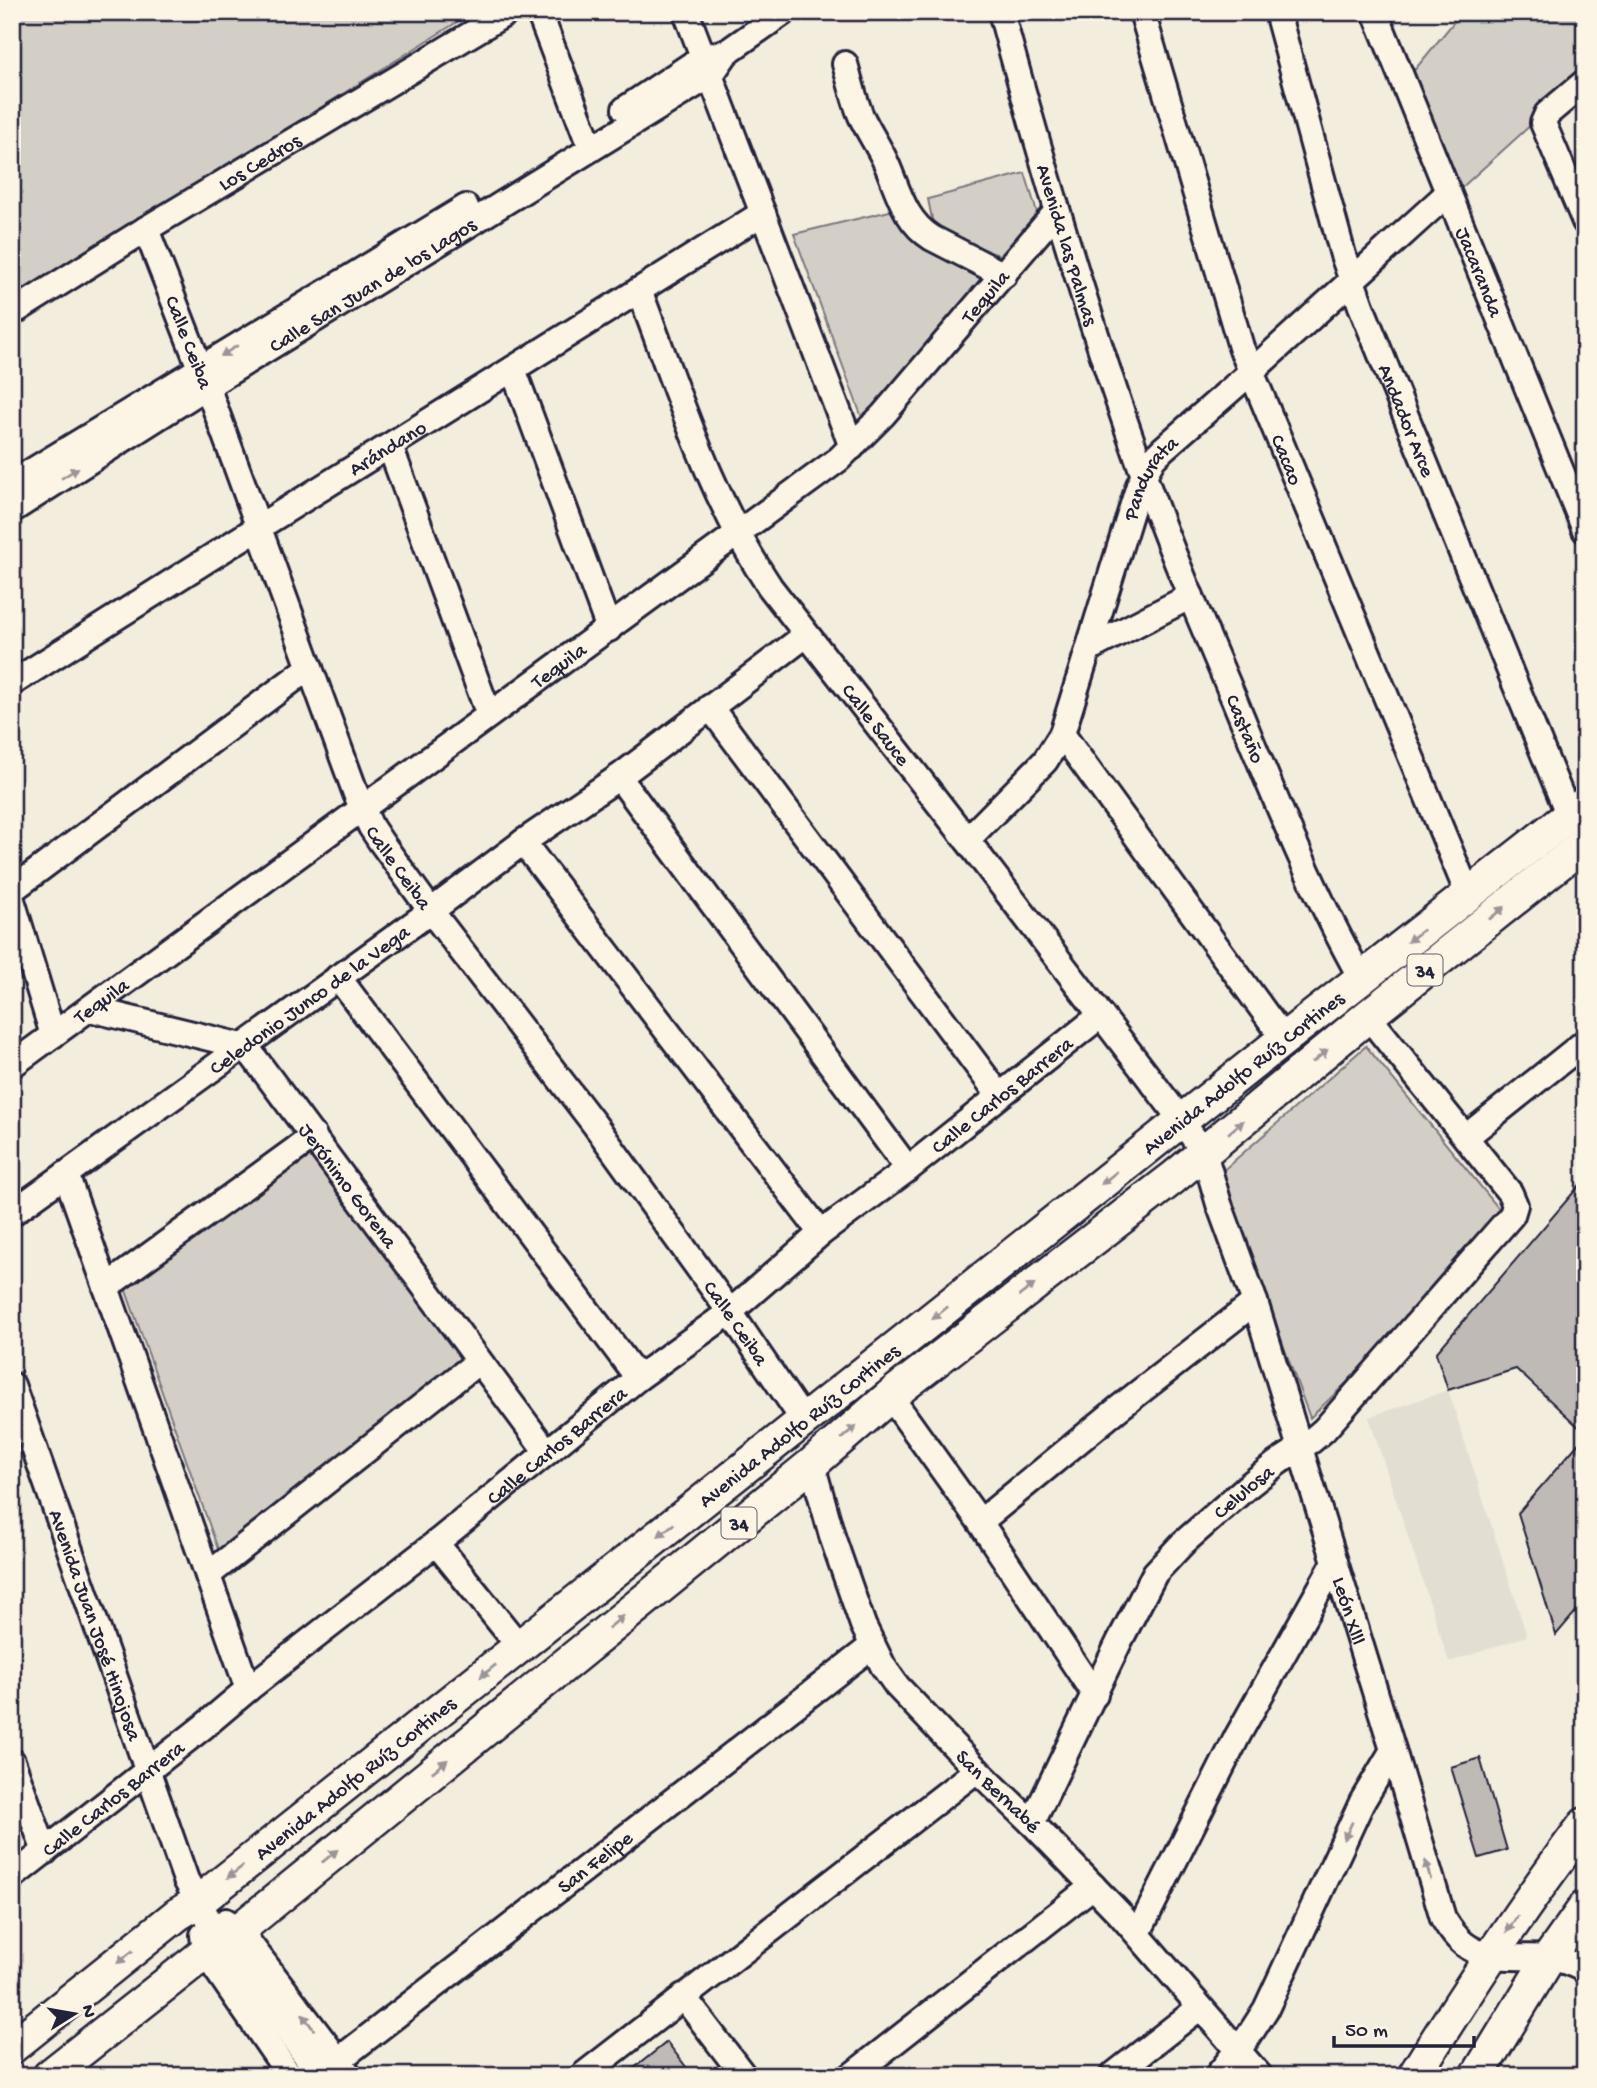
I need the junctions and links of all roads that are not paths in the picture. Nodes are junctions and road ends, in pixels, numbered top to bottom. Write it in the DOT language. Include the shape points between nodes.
graph roads {
  1 [pos="508,12"];
  2 [pos="539,12"];
  3 [pos="687,12"];
  4 [pos="784,12"];
  5 [pos="1001,12"];
  6 [pos="1142,12"];
  7 [pos="1277,12"];
  8 [pos="1375,12"];
  9 [pos="713,61"];
  10 [pos="845,64"];
  11 [pos="1585,82"];
  12 [pos="586,135"];
  13 [pos="1447,194"];
  14 [pos="1057,211"];
  15 [pos="763,213"];
  16 [pos="1585,222"];
  17 [pos="146,229"];
  18 [pos="1004,275"];
  19 [pos="1352,279"];
  20 [pos="639,290"];
  21 [pos="12,313"];
  22 [pos="513,369"];
  23 [pos="1251,372"];
  24 [pos="204,377"];
  25 [pos="390,446"];
  26 [pos="852,447"];
  27 [pos="1143,474"];
  28 [pos="12,483"];
  29 [pos="12,510"];
  30 [pos="259,527"];
  31 [pos="1585,530"];
  32 [pos="737,533"];
  33 [pos="1191,596"];
  34 [pos="609,629"];
  35 [pos="806,635"];
  36 [pos="1090,648"];
  37 [pos="310,667"];
  38 [pos="12,683"];
  39 [pos="710,707"];
  40 [pos="489,715"];
  41 [pos="1062,734"];
  42 [pos="619,777"];
  43 [pos="362,810"];
  44 [pos="1580,821"];
  45 [pos="967,840"];
  46 [pos="523,842"];
  47 [pos="12,890"];
  48 [pos="1468,894"];
  49 [pos="12,900"];
  50 [pos="431,911"];
  51 [pos="338,977"];
  52 [pos="1362,978"];
  53 [pos="90,1009"];
  54 [pos="1101,1014"];
  55 [pos="1368,1016"];
  56 [pos="53,1035"];
  57 [pos="1284,1039"];
  58 [pos="1585,1042"];
  59 [pos="242,1046"];
  60 [pos="12,1065"];
  61 [pos="999,1095"];
  62 [pos="1182,1121"];
  63 [pos="314,1136"];
  64 [pos="1465,1137"];
  65 [pos="1204,1153"];
  66 [pos="908,1169"];
  67 [pos="66,1174"];
  68 [pos="12,1213"];
  69 [pos="821,1233"];
  70 [pos="106,1287"];
  71 [pos="1255,1302"];
  72 [pos="730,1312"];
  73 [pos="478,1361"];
  74 [pos="638,1378"];
  75 [pos="12,1385"];
  76 [pos="890,1396"];
  77 [pos="804,1421"];
  78 [pos="1301,1447"];
  79 [pos="547,1452"];
  80 [pos="812,1464"];
  81 [pos="980,1522"];
  82 [pos="436,1543"];
  83 [pos="1335,1562"];
  84 [pos="208,1575"];
  85 [pos="519,1646"];
  86 [pos="872,1646"];
  87 [pos="248,1689"];
  88 [pos="1095,1695"];
  89 [pos="1393,1750"];
  90 [pos="12,1761"];
  91 [pos="976,1770"];
  92 [pos="146,1772"];
  93 [pos="1362,1802"];
  94 [pos="1409,1804"];
  95 [pos="1032,1823"];
  96 [pos="1585,1824"];
  97 [pos="45,1852"];
  98 [pos="12,1877"];
  99 [pos="1093,1886"];
  100 [pos="198,1902"];
  101 [pos="1585,1907"];
  102 [pos="1138,1933"];
  103 [pos="222,1942"];
  104 [pos="1490,1956"];
  105 [pos="1549,1958"];
  106 [pos="1585,1970"];
  107 [pos="683,1996"];
  108 [pos="1199,2008"];
  109 [pos="12,2046"];
  110 [pos="1237,2049"];
  111 [pos="329,2072"];
  112 [pos="49,2076"];
  113 [pos="290,2076"];
  114 [pos="582,2076"];
  115 [pos="744,2076"];
  116 [pos="851,2076"];
  117 [pos="1112,2076"];
  118 [pos="1217,2076"];
  119 [pos="1260,2076"];
  120 [pos="1414,2076"];
  121 [pos="1477,2076"];
  1 -- 17 [label="street, Los Cedros"];
  2 -- 12 [label="street"];
  3 -- 9 [label="street"];
  4 -- 9 [label="street, Calle San Juan de los Lagos"];
  5 -- 14 [label="street, Avenida las Palmas"];
  6 -- 23 [label="street, Cacao"];
  7 -- 19 [label="street, Andador Arce"];
  8 -- 13 [label="street, Jacaranda"];
  9 -- 12 [label="street, Calle San Juan de los Lagos"];
  9 -- 15 [label="street"];
  9 -- 24 [label="street, Calle San Juan de los Lagos"];
  10 -- 18 [label="street" via="861,114 905,211 923,232"];
  11 -- 16 [label="street" via="1547,114 1543,123"];
  12 -- 24 [label="street, Calle San Juan de los Lagos, one-way" via="381,257"];
  13 -- 19 [label="street, Pandurata"];
  13 -- 31 [label="street, Jacaranda"];
  14 -- 18 [label="street, Tequila"];
  14 -- 27 [label="street, Avenida las Palmas"];
  15 -- 20 [label="street, Arándano"];
  15 -- 26 [label="street"];
  17 -- 21 [label="street, Los Cedros"];
  17 -- 24 [label="street, Calle Ceiba"];
  18 -- 26 [label="street, Tequila"];
  19 -- 23 [label="street, Pandurata"];
  19 -- 44 [label="street, Andador Arce"];
  20 -- 22 [label="street, Arándano"];
  20 -- 32 [label="street, Calle Sauce"];
  22 -- 25 [label="street, Arándano"];
  22 -- 34 [label="street"];
  23 -- 27 [label="street, Pandurata" via="1163,449"];
  23 -- 48 [label="street, Cacao"];
  24 -- 28 [label="street, Calle San Juan de los Lagos"];
  29 -- 24 [label="street, Calle San Juan de los Lagos, one-way"];
  24 -- 30 [label="street, Calle Ceiba"];
  25 -- 30 [label="street, Arándano"];
  25 -- 40 [label="street"];
  26 -- 32 [label="street, Tequila"];
  27 -- 33 [label="street, Castaño"];
  27 -- 36 [label="street, Pandurata"];
  30 -- 37 [label="street, Calle Ceiba"];
  30 -- 38 [label="street, Arándano"];
  32 -- 34 [label="street, Tequila"];
  32 -- 35 [label="street, Calle Sauce"];
  33 -- 36 [label="street"];
  33 -- 52 [label="street, Castaño" via="1320,898"];
  34 -- 40 [label="street, Tequila"];
  35 -- 39 [label="street, Celedonio Junco de la Vega"];
  35 -- 45 [label="street, Calle Sauce"];
  36 -- 41 [label="street, Pandurata"];
  37 -- 43 [label="street, Calle Ceiba"];
  37 -- 47 [label="street"];
  39 -- 42 [label="street, Celedonio Junco de la Vega"];
  39 -- 61 [label="street"];
  40 -- 43 [label="street, Tequila"];
  41 -- 45 [label="street, Pandurata" via="1045,761"];
  41 -- 57 [label="street"];
  42 -- 46 [label="street, Celedonio Junco de la Vega"];
  42 -- 66 [label="street"];
  43 -- 50 [label="street, Calle Ceiba"];
  43 -- 53 [label="street, Tequila"];
  44 -- 48 [label="main road, Avenida Adolfo Ruíz Cortines / 34"];
  55 -- 44 [label="main road, Avenida Adolfo Ruíz Cortines / 34, one-way"];
  45 -- 54 [label="street, Calle Sauce"];
  46 -- 50 [label="street, Celedonio Junco de la Vega"];
  46 -- 69 [label="street"];
  48 -- 52 [label="main road, Avenida Adolfo Ruíz Cortines / 34, one-way"];
  49 -- 56 [label="street"];
  50 -- 51 [label="street, Celedonio Junco de la Vega"];
  50 -- 72 [label="street, Calle Ceiba" via="595,1125"];
  51 -- 59 [label="street, Celedonio Junco de la Vega"];
  51 -- 74 [label="street"];
  52 -- 57 [label="main road, Avenida Adolfo Ruíz Cortines / 34"];
  53 -- 56 [label="street, Tequila"];
  53 -- 59 [label="street"];
  54 -- 61 [label="street, Calle Carlos Barrera"];
  54 -- 62 [label="street, Calle Sauce"];
  55 -- 64 [label="street"];
  65 -- 55 [label="main road, Avenida Adolfo Ruíz Cortines / 34, one-way"];
  56 -- 60 [label="street, Tequila"];
  57 -- 62 [label="main road, Avenida Adolfo Ruíz Cortines / 34"];
  58 -- 64 [label="street"];
  59 -- 63 [label="street, Jerónimo Gorena"];
  59 -- 67 [label="street, Celedonio Junco de la Vega"];
  61 -- 66 [label="street, Calle Carlos Barrera"];
  62 -- 65 [label="street, Calle Sauce"];
  62 -- 77 [label="main road, Avenida Adolfo Ruíz Cortines / 34, one-way"];
  63 -- 70 [label="street"];
  63 -- 73 [label="street, Jerónimo Gorena"];
  64 -- 78 [label="street, Celulosa" via="1510,1193 1514,1205 1509,1220 1337,1417"];
  65 -- 71 [label="street, León Xlll"];
  76 -- 65 [label="main road, Avenida Adolfo Ruíz Cortines / 34, one-way"];
  66 -- 69 [label="street, Calle Carlos Barrera"];
  67 -- 68 [label="street, Celedonio Junco de la Vega"];
  67 -- 70 [label="street"];
  69 -- 72 [label="street, Calle Carlos Barrera"];
  70 -- 84 [label="street"];
  71 -- 78 [label="street, León Xlll"];
  71 -- 81 [label="street"];
  72 -- 74 [label="street, Calle Carlos Barrera"];
  72 -- 77 [label="street, Calle Ceiba"];
  73 -- 79 [label="street, Jerónimo Gorena"];
  73 -- 84 [label="street"];
  74 -- 79 [label="street, Calle Carlos Barrera"];
  75 -- 92 [label="street, Avenida Juan José Hinojosa"];
  80 -- 76 [label="main road, Avenida Adolfo Ruíz Cortines / 34, one-way"];
  76 -- 81 [label="street"];
  77 -- 85 [label="main road, Avenida Adolfo Ruíz Cortines / 34, one-way"];
  78 -- 83 [label="street, León Xlll"];
  78 -- 88 [label="street, Celulosa" via="1255,1480 1168,1558 1143,1592"];
  79 -- 82 [label="street, Calle Carlos Barrera"];
  80 -- 86 [label="street, San Bernabé"];
  103 -- 80 [label="main road, Avenida Adolfo Ruíz Cortines / 34, one-way"];
  81 -- 88 [label="street"];
  82 -- 85 [label="street"];
  82 -- 87 [label="street, Calle Carlos Barrera"];
  83 -- 89 [label="street, León Xlll"];
  83 -- 102 [label="street" via="1238,1735"];
  84 -- 87 [label="street"];
  85 -- 100 [label="main road, Avenida Adolfo Ruíz Cortines / 34, one-way"];
  86 -- 91 [label="street, San Bernabé" via="897,1686"];
  86 -- 111 [label="street, San Felipe"];
  87 -- 92 [label="street, Calle Carlos Barrera"];
  88 -- 95 [label="street, Celulosa"];
  89 -- 93 [label="street"];
  89 -- 94 [label="street, León Xlll"];
  90 -- 97 [label="street"];
  91 -- 95 [label="street, San Bernabé"];
  91 -- 107 [label="street"];
  92 -- 97 [label="street, Calle Carlos Barrera"];
  92 -- 100 [label="street, Avenida Juan José Hinojosa"];
  93 -- 94 [label="street" via="1384,1797"];
  93 -- 110 [label="street, one-way" via="1266,2009"];
  104 -- 94 [label="street, León Xlll, one-way" via="1465,1944 1443,1919"];
  95 -- 99 [label="street, San Bernabé"];
  96 -- 104 [label="main road, one-way"];
  97 -- 98 [label="street, Calle Carlos Barrera"];
  99 -- 102 [label="street, San Bernabé"];
  99 -- 116 [label="street"];
  100 -- 103 [label="street, Avenida Juan José Hinojosa"];
  100 -- 109 [label="main road, Avenida Adolfo Ruíz Cortines / 34, one-way"];
  101 -- 105 [label="main road"];
  102 -- 108 [label="street, San Bernabé"];
  103 -- 111 [label="street, Avenida Juan José Hinojosa"];
  103 -- 112 [label="main road, Avenida Adolfo Ruíz Cortines / 34"];
  103 -- 113 [label="street, Avenida Juan José Hinojosa"];
  104 -- 105 [label="street, León Xlll"];
  104 -- 120 [label="main road"];
  105 -- 106 [label="street, León Xlll"];
  105 -- 121 [label="main road"];
  107 -- 114 [label="street"];
  107 -- 115 [label="street"];
  108 -- 110 [label="street, San Bernabé"];
  108 -- 117 [label="street"];
  110 -- 118 [label="street"];
  110 -- 119 [label="street, San Bernabé"];
}
